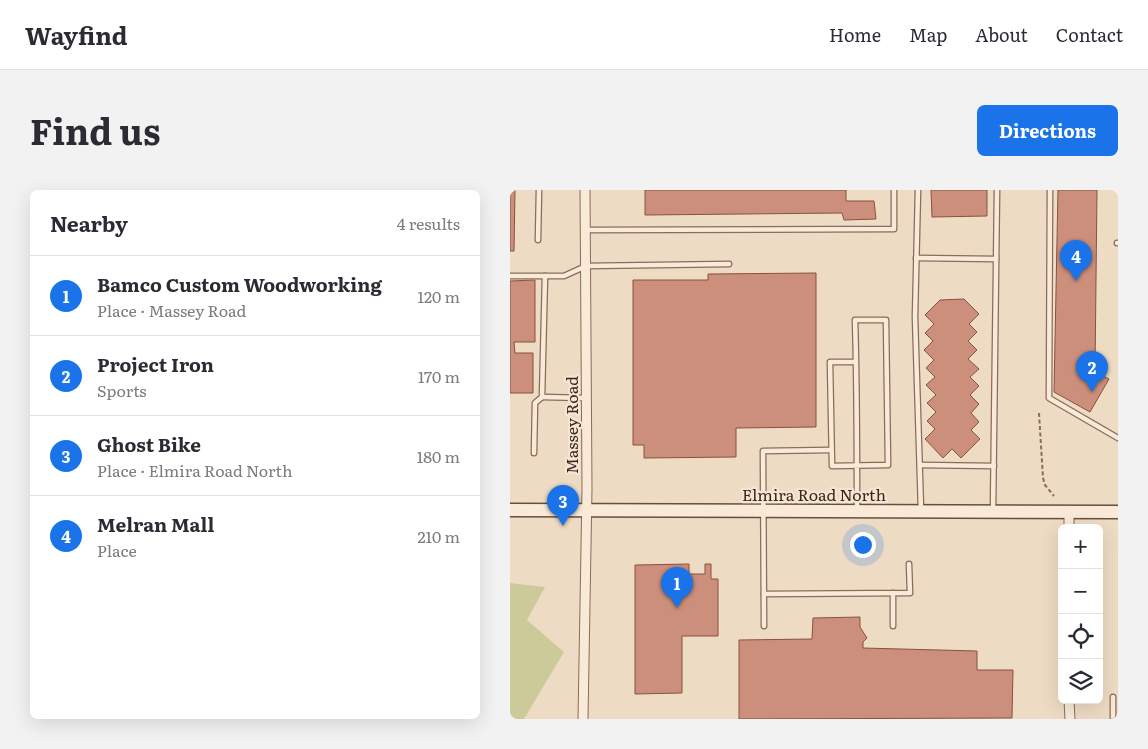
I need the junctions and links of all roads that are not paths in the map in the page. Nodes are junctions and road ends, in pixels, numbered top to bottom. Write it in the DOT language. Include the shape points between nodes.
graph roads {
  1 [pos="539,190"];
  2 [pos="586,190"];
  3 [pos="894,190"];
  4 [pos="918,190"];
  5 [pos="997,190"];
  6 [pos="1050,190"];
  7 [pos="586,230"];
  8 [pos="538,240"];
  9 [pos="916,258"];
  10 [pos="996,259"];
  11 [pos="729,264"];
  12 [pos="586,266"];
  13 [pos="510,276"];
  14 [pos="545,276"];
  15 [pos="856,362"];
  16 [pos="542,397"];
  17 [pos="586,398"];
  18 [pos="1118,438"];
  19 [pos="831,450"];
  20 [pos="534,453"];
  21 [pos="920,465"];
  22 [pos="857,466"];
  23 [pos="994,466"];
  24 [pos="510,510"];
  25 [pos="587,510"];
  26 [pos="763,511"];
  27 [pos="857,511"];
  28 [pos="922,511"];
  29 [pos="993,511"];
  30 [pos="1069,512"];
  31 [pos="1118,512"];
  32 [pos="1069,524"];
  33 [pos="909,564"];
  34 [pos="764,594"];
  35 [pos="893,594"];
  36 [pos="764,626"];
  37 [pos="893,626"];
  38 [pos="1113,697"];
  39 [pos="1070,704"];
  40 [pos="583,719"];
  41 [pos="1070,719"];
  42 [pos="1113,719"];
  1 -- 8 [label="lane"];
  2 -- 7 [label="street, Massey Road"];
  3 -- 7 [label="lane" via="894,229"];
  4 -- 9 [label="lane"];
  5 -- 10 [label="lane"];
  6 -- 18 [label="lane" via="1049,398"];
  7 -- 12 [label="street, Massey Road"];
  9 -- 10 [label="lane"];
  9 -- 21 [label="lane"];
  10 -- 23 [label="lane"];
  11 -- 12 [label="lane"];
  12 -- 14 [label="lane" via="564,276"];
  12 -- 17 [label="street, Massey Road"];
  13 -- 14 [label="lane"];
  14 -- 16 [label="lane"];
  15 -- 19 [label="lane" via="830,362"];
  15 -- 22 [label="lane"];
  15 -- 22 [label="lane" via="855,320 886,320 888,465"];
  16 -- 17 [label="lane"];
  16 -- 20 [label="lane" via="535,403"];
  17 -- 25 [label="street, Massey Road"];
  19 -- 22 [label="lane" via="832,466"];
  19 -- 26 [label="lane" via="763,451"];
  21 -- 23 [label="lane"];
  21 -- 28 [label="lane"];
  22 -- 27 [label="lane"];
  23 -- 29 [label="lane"];
  24 -- 25 [label="main road, Elmira Road North"];
  25 -- 26 [label="main road, Elmira Road North"];
  25 -- 40 [label="street, Massey Road"];
  26 -- 27 [label="main road, Elmira Road North"];
  26 -- 34 [label="lane"];
  27 -- 28 [label="main road, Elmira Road North"];
  28 -- 29 [label="main road, Elmira Road North"];
  29 -- 30 [label="main road, Elmira Road North"];
  30 -- 31 [label="main road, Elmira Road North"];
  30 -- 32 [label="street"];
  33 -- 35 [label="lane" via="910,593"];
  34 -- 35 [label="lane"];
  34 -- 36 [label="lane"];
  35 -- 37 [label="lane"];
  38 -- 42 [label="lane"];
  39 -- 41 [label="street"];
}
